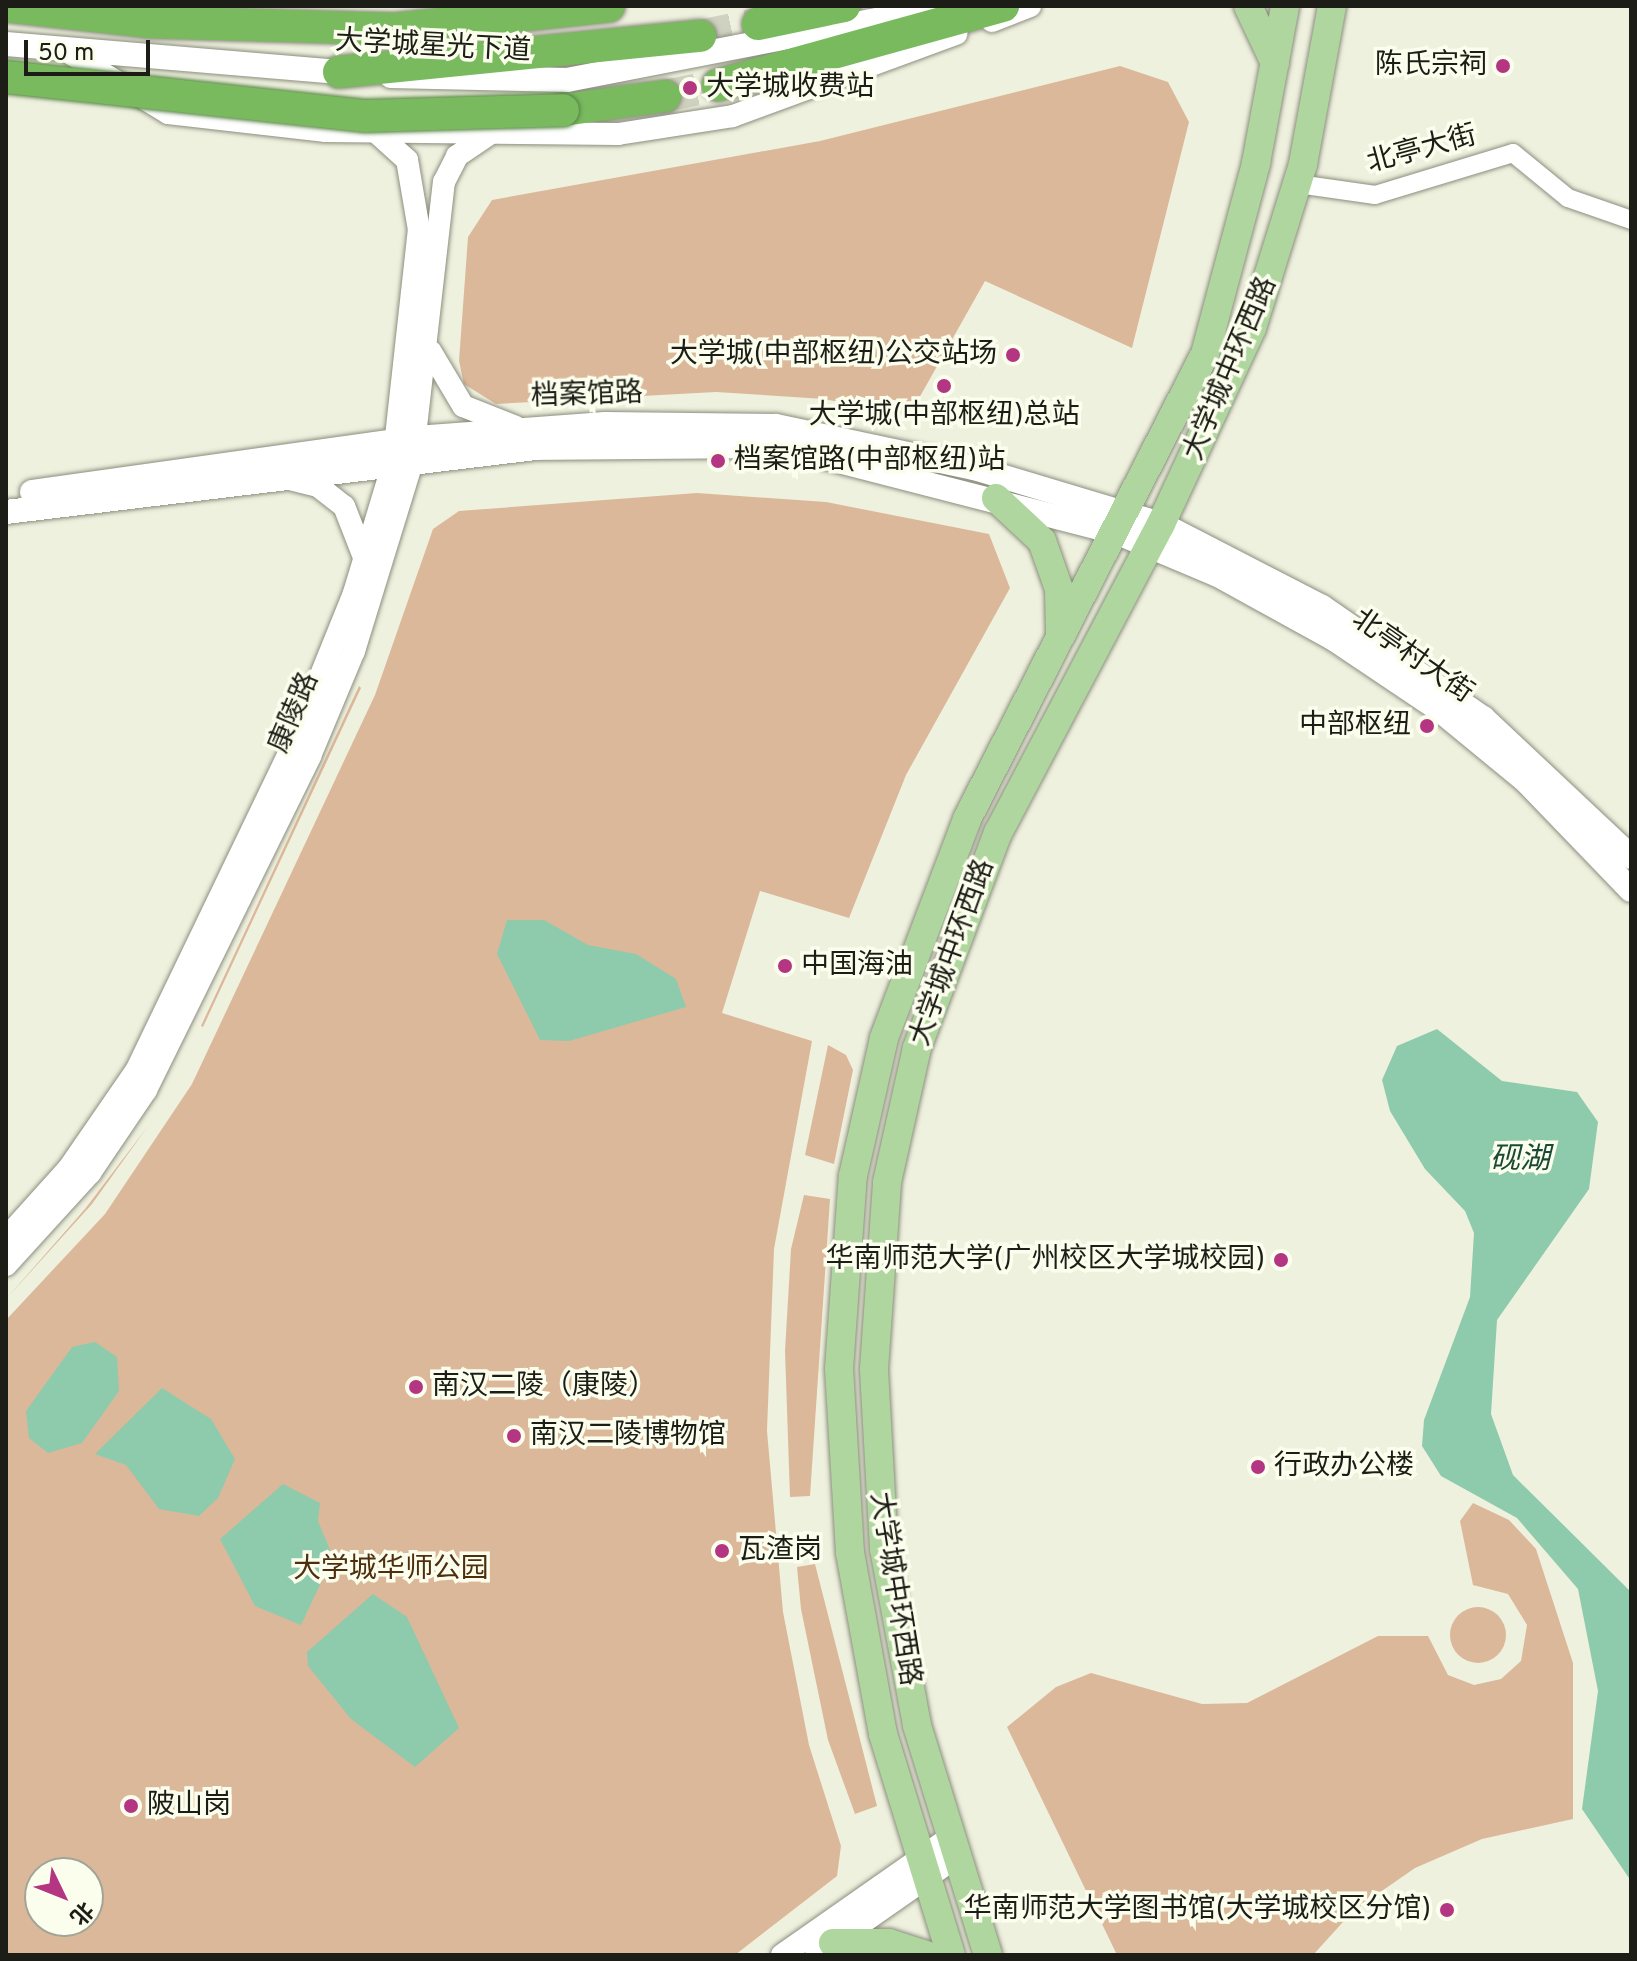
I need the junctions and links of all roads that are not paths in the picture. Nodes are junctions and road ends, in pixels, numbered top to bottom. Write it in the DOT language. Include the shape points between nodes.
graph roads {
  1 [pos="6,6"];
  2 [pos="609,6"];
  3 [pos="844,6"];
  4 [pos="947,6"];
  5 [pos="1003,6"];
  6 [pos="1030,6"];
  7 [pos="1248,6"];
  8 [pos="1285,6"];
  9 [pos="1332,6"];
  10 [pos="758,24"];
  11 [pos="700,36"];
  12 [pos="6,44"];
  13 [pos="68,52"];
  14 [pos="1275,64"];
  15 [pos="339,72"];
  16 [pos="6,77"];
  17 [pos="718,85"];
  18 [pos="665,96"];
  19 [pos="376,132"];
  20 [pos="490,134"];
  21 [pos="1298,184"];
  22 [pos="1631,220"];
  23 [pos="430,346"];
  24 [pos="521,429"];
  25 [pos="404,451"];
  26 [pos="285,477"];
  27 [pos="6,496"];
  28 [pos="996,498"];
  29 [pos="6,512"];
  30 [pos="1123,523"];
  31 [pos="1156,534"];
  32 [pos="365,560"];
  33 [pos="1059,637"];
  34 [pos="1631,857"];
  35 [pos="1631,890"];
  36 [pos="6,1238"];
  37 [pos="6,1265"];
  38 [pos="952,1848"];
  39 [pos="922,1869"];
  40 [pos="824,1949"];
  41 [pos="782,1955"];
  42 [pos="927,1955"];
  43 [pos="951,1955"];
  44 [pos="988,1955"];
  1 -- 2 [label="highway" via="148,22 395,29"];
  3 -- 10 [label="highway"];
  4 -- 15 [label="main road, 大学城星光下道" via="567,80 448,82"];
  5 -- 17 [label="highway"];
  6 -- 20 [label="street" via="733,116 632,133"];
  7 -- 14 [label="main road"];
  8 -- 14 [label="main road, 大学城中环西路"];
  9 -- 21 [label="main road, 大学城中环西路"];
  11 -- 15 [label="highway"];
  12 -- 13 [label="main road, 大学城星光下道"];
  13 -- 15 [label="main road, 大学城星光下道"];
  13 -- 19 [label="street" via="168,113"];
  14 -- 30 [label="main road, 大学城中环西路" via="1205,354"];
  16 -- 18 [label="highway, bridge" via="366,116 563,110"];
  19 -- 20 [label="street"];
  19 -- 25 [label="street, 康陵路" via="407,160 417,194"];
  20 -- 23 [label="street, 康陵路" via="457,156 444,182"];
  21 -- 22 [label="street, 北亭大街" via="1375,195 1513,153 1568,198"];
  21 -- 31 [label="main road, 大学城中环西路" via="1237,369"];
  23 -- 24 [label="street" via="443,382 463,406"];
  23 -- 25 [label="street, 康陵路"];
  24 -- 25 [label="main road, 档案馆路"];
  24 -- 30 [label="main road, 档案馆路" via="776,426 974,468"];
  25 -- 26 [label="main road, 档案馆路"];
  25 -- 27 [label="main road, 档案馆路"];
  25 -- 28 [label="main road, 档案馆路" via="585,444 780,446"];
  25 -- 32 [label="street, 康陵路"];
  25 -- 37 [label="street, 康陵路" via="354,651 197,996 116,1136"];
  26 -- 29 [label="main road, 档案馆路"];
  26 -- 32 [label="street" via="318,486 344,506"];
  28 -- 30 [label="main road, 档案馆路"];
  28 -- 33 [label="main road" via="1033,528 1049,556"];
  30 -- 31 [label="main road, 北亭村大街"];
  30 -- 33 [label="main road, 大学城中环西路"];
  31 -- 34 [label="main road, 北亭村大街" via="1295,592 1419,669 1540,765"];
  31 -- 35 [label="main road, 北亭村大街" via="1420,696 1526,781"];
  31 -- 38 [label="main road, 大学城中环西路" via="1037,752 982,871 917,1048 887,1182 875,1301 878,1483 902,1657"];
  32 -- 36 [label="street, 康陵路" via="311,704 155,1037 96,1132"];
  33 -- 39 [label="main road, 大学城中环西路" via="976,798 917,942 874,1076 848,1209 839,1369 850,1553 878,1710"];
  38 -- 39 [label="street"];
  38 -- 44 [label="main road, 大学城中环西路"];
  39 -- 40 [label="street"];
  39 -- 41 [label="street"];
  39 -- 43 [label="main road, 大学城中环西路"];
  40 -- 42 [label="main road" via="889,1943"];
}
